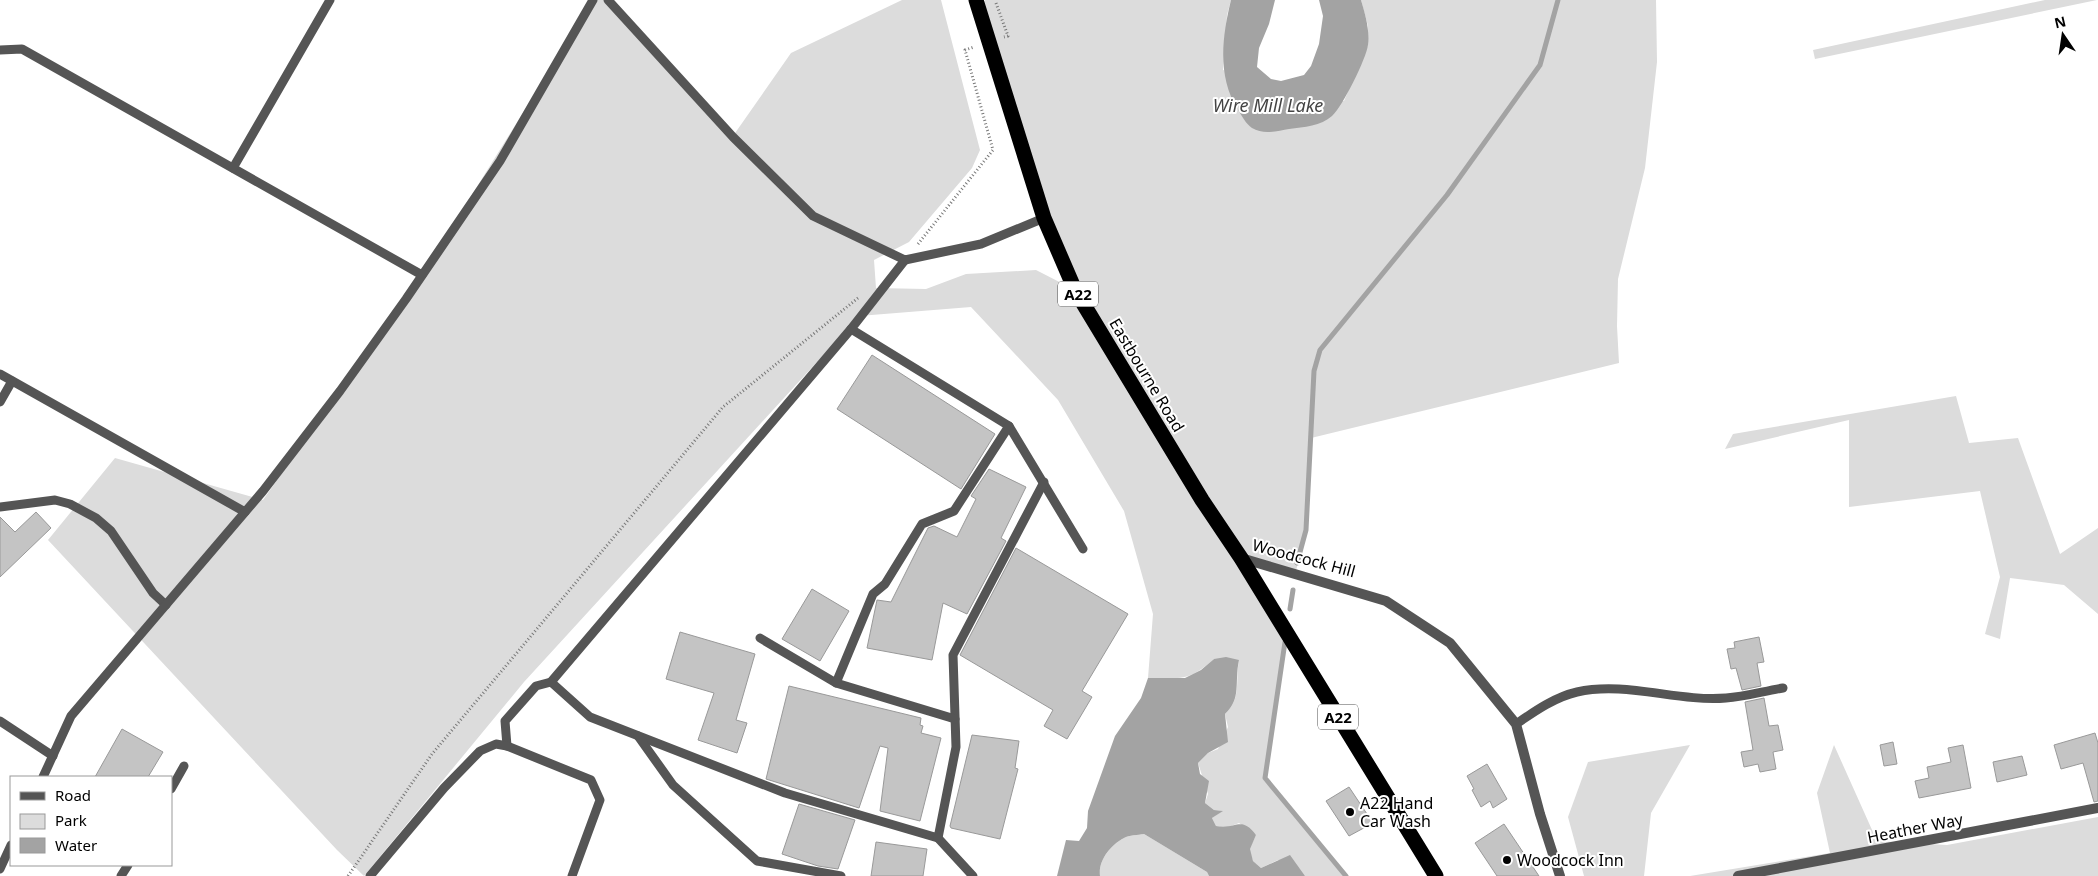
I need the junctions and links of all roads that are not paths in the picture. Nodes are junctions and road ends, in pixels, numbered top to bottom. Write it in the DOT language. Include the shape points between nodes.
graph roads {
  1 [pos="330,0"];
  2 [pos="593,0"];
  3 [pos="608,0"];
  4 [pos="976,0"];
  5 [pos="0,50"];
  6 [pos="233,168"];
  7 [pos="1044,218"];
  8 [pos="905,260"];
  9 [pos="422,275"];
  10 [pos="851,329"];
  11 [pos="0,374"];
  12 [pos="12,381"];
  13 [pos="0,402"];
  14 [pos="1009,426"];
  15 [pos="1044,482"];
  16 [pos="0,507"];
  17 [pos="245,512"];
  18 [pos="1083,549"];
  19 [pos="1241,558"];
  20 [pos="166,605"];
  21 [pos="760,638"];
  22 [pos="551,682"];
  23 [pos="836,684"];
  24 [pos="1783,688"];
  25 [pos="955,718"];
  26 [pos="0,721"];
  27 [pos="1516,724"];
  28 [pos="638,736"];
  29 [pos="507,746"];
  30 [pos="53,756"];
  31 [pos="184,766"];
  32 [pos="43,776"];
  33 [pos="172,787"];
  34 [pos="2098,808"];
  35 [pos="938,838"];
  36 [pos="0,843"];
  37 [pos="10,847"];
  38 [pos="0,869"];
  39 [pos="970,875"];
  40 [pos="370,876"];
  41 [pos="572,876"];
  42 [pos="841,876"];
  43 [pos="1436,876"];
  44 [pos="1560,876"];
  45 [pos="1738,876"];
  1 -- 6 [label="lane"];
  2 -- 9 [label="lane" via="500,161"];
  3 -- 8 [label="lane" via="734,137 813,216"];
  4 -- 7 [label="highway, Eastbourne Road / A22"];
  5 -- 6 [label="lane" via="22,49"];
  6 -- 9 [label="lane"];
  7 -- 8 [label="lane" via="981,244"];
  7 -- 19 [label="highway, Eastbourne Road / A22" via="1076,290 1202,500"];
  8 -- 10 [label="lane"];
  9 -- 17 [label="lane" via="340,391"];
  10 -- 14 [label="lane"];
  10 -- 22 [label="lane"];
  11 -- 12 [label="lane"];
  12 -- 13 [label="lane"];
  12 -- 17 [label="lane"];
  14 -- 15 [label="lane"];
  14 -- 23 [label="lane" via="954,511 922,524 885,584 873,594"];
  15 -- 18 [label="lane"];
  15 -- 25 [label="lane" via="953,655"];
  16 -- 20 [label="lane" via="55,500 96,518 111,531 148,586"];
  17 -- 20 [label="lane"];
  19 -- 27 [label="street, Woodcock Hill" via="1386,601 1450,644"];
  19 -- 43 [label="highway, Woodcock Hill / A22"];
  20 -- 30 [label="lane" via="71,716"];
  21 -- 23 [label="lane"];
  22 -- 28 [label="lane" via="590,717"];
  22 -- 29 [label="lane" via="536,686 506,721"];
  23 -- 25 [label="lane"];
  24 -- 27 [label="lane" via="1726,698 1610,689 1577,692 1550,703"];
  25 -- 35 [label="lane" via="956,747"];
  26 -- 30 [label="lane"];
  27 -- 44 [label="street, Woodcock Hill"];
  28 -- 35 [label="lane" via="785,794"];
  28 -- 42 [label="lane" via="672,785 757,861"];
  29 -- 40 [label="lane" via="496,744 480,751 444,788"];
  29 -- 41 [label="lane" via="591,780 600,800"];
  30 -- 32 [label="lane"];
  31 -- 33 [label="lane"];
  34 -- 45 [label="street, Heather Way"];
  35 -- 39 [label="lane"];
  36 -- 37 [label="lane"];
  37 -- 38 [label="lane"];
}
